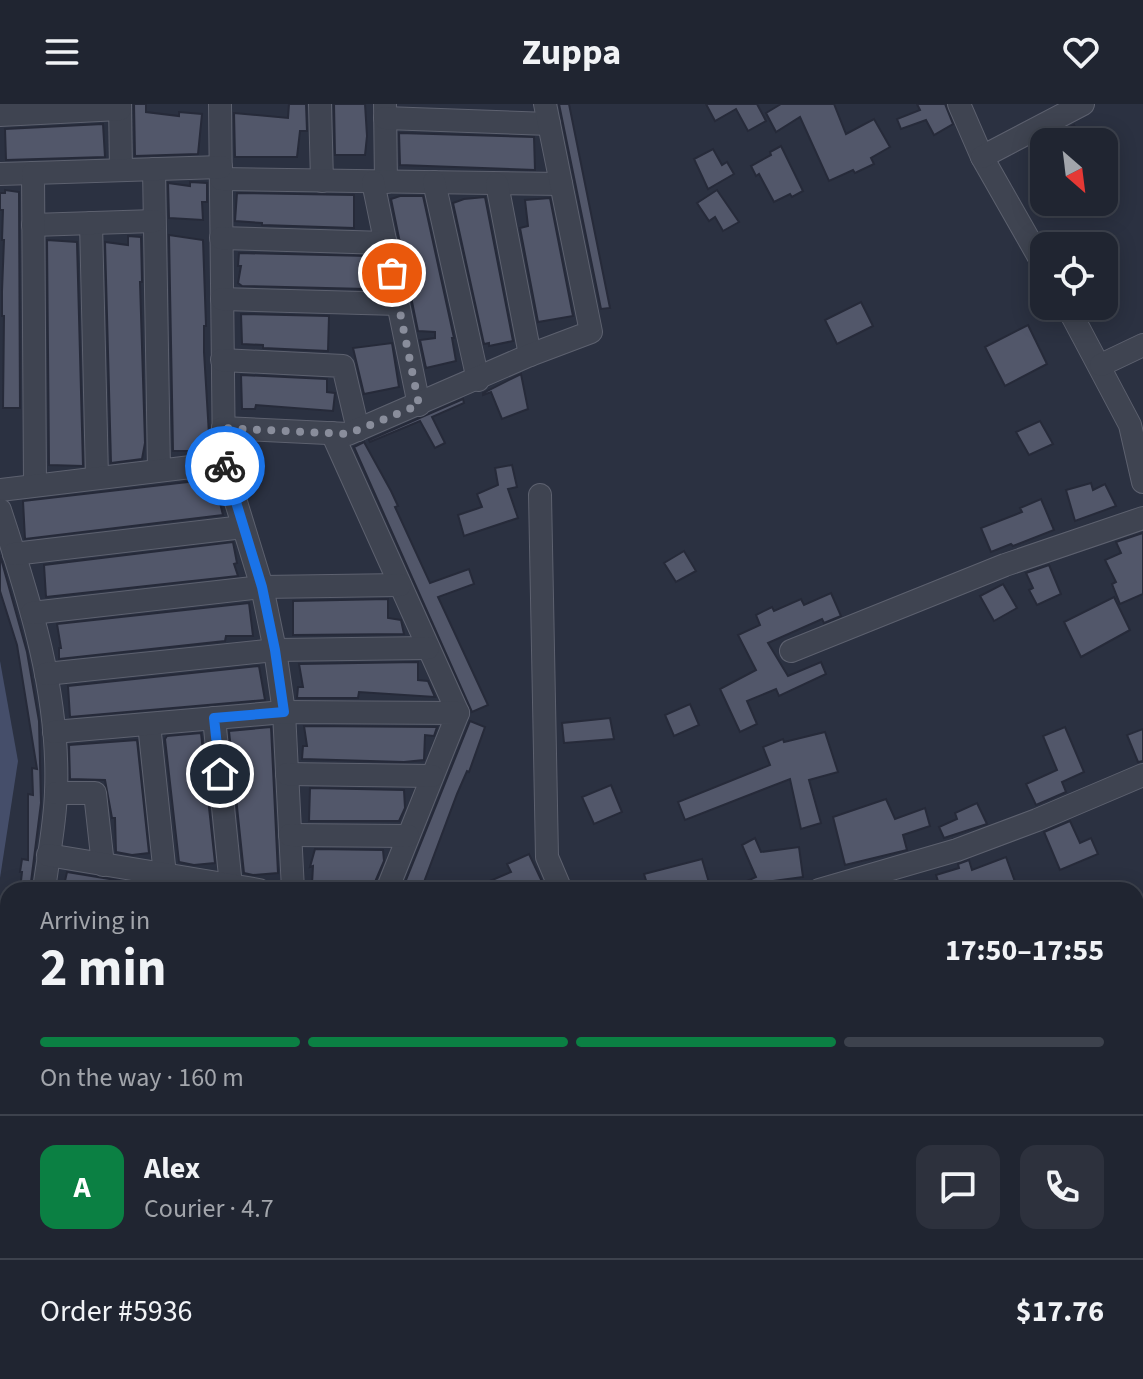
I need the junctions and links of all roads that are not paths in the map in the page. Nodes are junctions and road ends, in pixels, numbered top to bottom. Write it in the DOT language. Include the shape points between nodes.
graph roads {
  1 [pos="220,104"];
  2 [pos="320,104"];
  3 [pos="959,104"];
  4 [pos="1083,104"];
  5 [pos="120,106"];
  6 [pos="385,111"];
  7 [pos="547,114"];
  8 [pos="0,115"];
  9 [pos="982,157"];
  10 [pos="154,169"];
  11 [pos="121,170"];
  12 [pos="33,173"];
  13 [pos="221,173"];
  14 [pos="0,174"];
  15 [pos="322,181"];
  16 [pos="379,182"];
  17 [pos="434,182"];
  18 [pos="497,184"];
  19 [pos="561,184"];
  20 [pos="154,221"];
  21 [pos="91,223"];
  22 [pos="33,225"];
  23 [pos="221,238"];
  24 [pos="1030,241"];
  25 [pos="386,243"];
  26 [pos="222,299"];
  27 [pos="398,304"];
  28 [pos="1075,320"];
  29 [pos="1143,345"];
  30 [pos="530,355"];
  31 [pos="222,360"];
  32 [pos="1101,365"];
  33 [pos="478,380"];
  34 [pos="419,405"];
  35 [pos="223,428"];
  36 [pos="358,430"];
  37 [pos="332,433"];
  38 [pos="224,463"];
  39 [pos="159,470"];
  40 [pos="97,477"];
  41 [pos="1142,478"];
  42 [pos="35,484"];
  43 [pos="0,490"];
  44 [pos="540,495"];
  45 [pos="0,510"];
  46 [pos="1143,518"];
  47 [pos="243,527"];
  48 [pos="14,554"];
  49 [pos="400,585"];
  50 [pos="262,587"];
  51 [pos="32,613"];
  52 [pos="428,648"];
  53 [pos="275,650"];
  54 [pos="791,651"];
  55 [pos="46,674"];
  56 [pos="284,712"];
  57 [pos="458,713"];
  58 [pos="214,718"];
  59 [pos="149,724"];
  60 [pos="54,732"];
  61 [pos="287,774"];
  62 [pos="1143,775"];
  63 [pos="432,776"];
  64 [pos="56,793"];
  65 [pos="290,835"];
  66 [pos="408,836"];
  67 [pos="48,855"];
  68 [pos="103,865"];
  69 [pos="165,875"];
  70 [pos="45,882"];
  71 [pos="184,882"];
  72 [pos="231,882"];
  73 [pos="293,882"];
  74 [pos="390,882"];
  75 [pos="558,882"];
  76 [pos="864,882"];
  1 -- 13 [label="street"];
  2 -- 15 [label="street"];
  3 -- 9 [label="street"];
  4 -- 9 [label="street"];
  5 -- 8 [label="street"];
  5 -- 11 [label="street"];
  6 -- 7 [label="street"];
  6 -- 16 [label="street"];
  7 -- 19 [label="street"];
  9 -- 24 [label="street"];
  10 -- 11 [label="street"];
  10 -- 13 [label="street"];
  10 -- 20 [label="street"];
  11 -- 12 [label="street"];
  12 -- 14 [label="street"];
  12 -- 22 [label="street"];
  13 -- 15 [label="street"];
  13 -- 23 [label="street"];
  15 -- 16 [label="street"];
  16 -- 17 [label="street"];
  16 -- 25 [label="street"];
  17 -- 18 [label="street"];
  17 -- 33 [label="street"];
  18 -- 19 [label="street"];
  18 -- 30 [label="street"];
  19 -- 30 [label="street" via="591,332"];
  20 -- 21 [label="street"];
  20 -- 39 [label="street"];
  21 -- 22 [label="street"];
  21 -- 40 [label="street"];
  22 -- 42 [label="street"];
  23 -- 25 [label="street"];
  23 -- 26 [label="street"];
  25 -- 27 [label="street"];
  26 -- 27 [label="street"];
  26 -- 31 [label="street"];
  27 -- 34 [label="street"];
  28 -- 32 [label="street"];
  29 -- 32 [label="street"];
  30 -- 33 [label="street"];
  31 -- 35 [label="street"];
  31 -- 36 [label="street" via="343,366"];
  32 -- 41 [label="street" via="1130,425"];
  33 -- 34 [label="street"];
  34 -- 36 [label="street"];
  35 -- 37 [label="street"];
  35 -- 38 [label="street"];
  36 -- 37 [label="street"];
  37 -- 49 [label="street"];
  38 -- 39 [label="street"];
  38 -- 47 [label="street"];
  39 -- 40 [label="street"];
  40 -- 42 [label="street"];
  42 -- 43 [label="street"];
  44 -- 75 [label="street" via="547,857"];
  45 -- 48 [label="street"];
  46 -- 54 [label="street" via="1005,565"];
  47 -- 48 [label="street"];
  47 -- 50 [label="street"];
  48 -- 51 [label="street"];
  49 -- 50 [label="street"];
  49 -- 52 [label="street"];
  50 -- 51 [label="street"];
  50 -- 53 [label="street"];
  51 -- 55 [label="street"];
  52 -- 53 [label="street"];
  52 -- 57 [label="street"];
  53 -- 55 [label="street"];
  53 -- 56 [label="street"];
  55 -- 60 [label="street"];
  56 -- 57 [label="street"];
  56 -- 58 [label="street"];
  56 -- 61 [label="street"];
  57 -- 63 [label="street"];
  58 -- 59 [label="street"];
  58 -- 72 [label="street"];
  59 -- 60 [label="street"];
  59 -- 69 [label="street"];
  60 -- 64 [label="street"];
  61 -- 63 [label="street"];
  61 -- 65 [label="street"];
  62 -- 76 [label="street" via="1037,820"];
  63 -- 66 [label="street"];
  64 -- 67 [label="street"];
  64 -- 68 [label="street" via="95,793"];
  65 -- 66 [label="street"];
  65 -- 73 [label="street"];
  66 -- 74 [label="street"];
  67 -- 68 [label="street"];
  67 -- 70 [label="street"];
  68 -- 69 [label="street"];
  69 -- 71 [label="street"];
}
